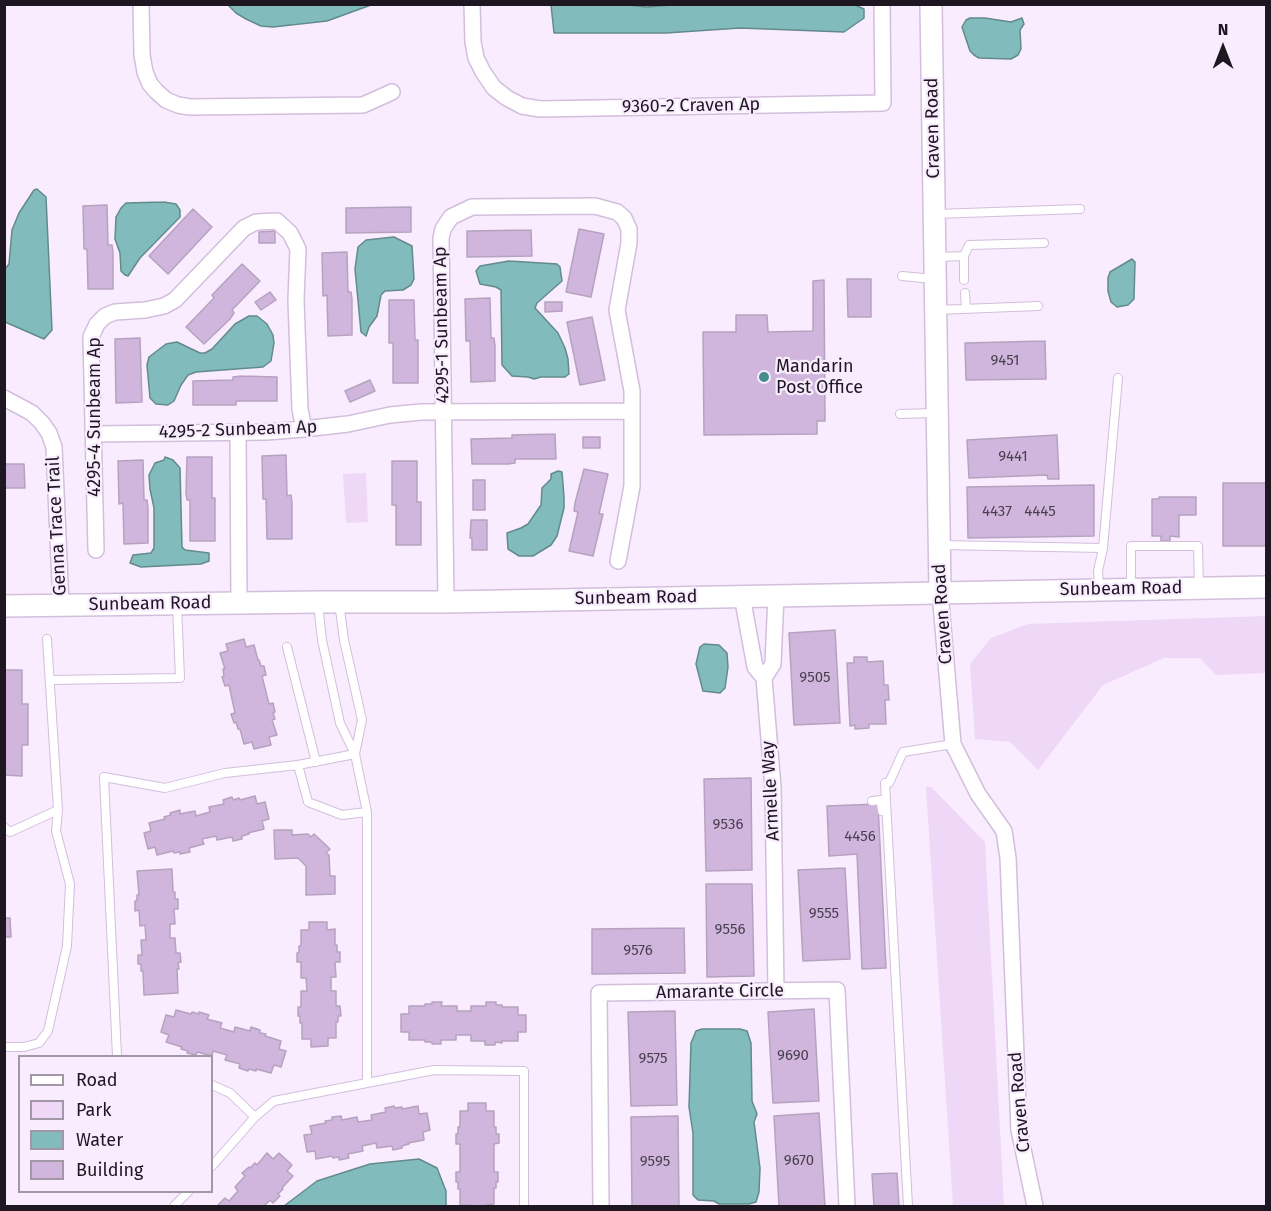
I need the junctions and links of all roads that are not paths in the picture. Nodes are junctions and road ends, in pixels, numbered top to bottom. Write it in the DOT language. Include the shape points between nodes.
graph roads {
  1 [pos="141,4"];
  2 [pos="472,4"];
  3 [pos="882,4"];
  4 [pos="931,4"];
  5 [pos="392,92"];
  6 [pos="1080,209"];
  7 [pos="934,214"];
  8 [pos="1044,243"];
  9 [pos="964,256"];
  10 [pos="935,257"];
  11 [pos="902,276"];
  12 [pos="936,280"];
  13 [pos="964,280"];
  14 [pos="965,293"];
  15 [pos="1038,306"];
  16 [pos="966,309"];
  17 [pos="936,310"];
  18 [pos="1118,378"];
  19 [pos="4,399"];
  20 [pos="632,411"];
  21 [pos="443,412"];
  22 [pos="938,413"];
  23 [pos="900,414"];
  24 [pos="304,429"];
  25 [pos="238,432"];
  26 [pos="94,434"];
  27 [pos="939,545"];
  28 [pos="1103,548"];
  29 [pos="96,550"];
  30 [pos="618,561"];
  31 [pos="1266,587"];
  32 [pos="1199,588"];
  33 [pos="1131,589"];
  34 [pos="1099,590"];
  35 [pos="940,592"];
  36 [pos="776,595"];
  37 [pos="742,596"];
  38 [pos="328,602"];
  39 [pos="446,602"];
  40 [pos="239,603"];
  41 [pos="177,604"];
  42 [pos="61,605"];
  43 [pos="4,606"];
  44 [pos="47,639"];
  45 [pos="287,647"];
  46 [pos="764,678"];
  47 [pos="51,680"];
  48 [pos="953,744"];
  49 [pos="355,754"];
  50 [pos="316,762"];
  51 [pos="298,765"];
  52 [pos="873,801"];
  53 [pos="58,810"];
  54 [pos="367,812"];
  55 [pos="882,814"];
  56 [pos="4,827"];
  57 [pos="776,991"];
  58 [pos="4,1047"];
  59 [pos="117,1055"];
  60 [pos="367,1082"];
  61 [pos="213,1086"];
  62 [pos="255,1117"];
  63 [pos="213,1165"];
  64 [pos="186,1193"];
  65 [pos="174,1206"];
  66 [pos="524,1206"];
  67 [pos="601,1206"];
  68 [pos="847,1206"];
  69 [pos="908,1206"];
  70 [pos="1035,1206"];
  1 -- 5 [label="street" via="145,72 156,91 178,105 363,105"];
  2 -- 3 [label="street, 9360-2 Craven Ap" via="473,42 483,72 507,98 540,109 883,103"];
  4 -- 7 [label="street, Craven Road"];
  6 -- 7 [label="lane"];
  7 -- 10 [label="street, Craven Road"];
  8 -- 9 [label="lane" via="969,245"];
  9 -- 10 [label="lane"];
  9 -- 13 [label="lane"];
  10 -- 12 [label="street, Craven Road"];
  11 -- 12 [label="lane"];
  12 -- 17 [label="street, Craven Road"];
  14 -- 16 [label="lane"];
  15 -- 16 [label="lane"];
  16 -- 17 [label="lane"];
  17 -- 22 [label="street, Craven Road"];
  18 -- 28 [label="lane"];
  19 -- 42 [label="street, Genna Trace Trail" via="32,413 50,433 54,447"];
  20 -- 21 [label="street, 4295-2 Sunbeam Ap"];
  20 -- 21 [label="street, 4295-1 Sunbeam Ap" via="617,310 629,229 617,212 595,206 472,207 451,217 441,238"];
  20 -- 30 [label="street, 4295-1 Sunbeam Ap" via="632,486"];
  21 -- 24 [label="street, 4295-2 Sunbeam Ap" via="390,415"];
  21 -- 39 [label="street, 4295-1 Sunbeam Ap"];
  22 -- 23 [label="lane"];
  22 -- 27 [label="street, Craven Road"];
  24 -- 25 [label="street, 4295-2 Sunbeam Ap"];
  24 -- 26 [label="street, 4295-4 Sunbeam Ap" via="296,300 298,249 290,233 277,221 255,222 244,228 175,300 145,310 115,312 97,324 92,337"];
  25 -- 26 [label="street, 4295-2 Sunbeam Ap"];
  25 -- 40 [label="street"];
  26 -- 29 [label="street, 4295-4 Sunbeam Ap"];
  27 -- 28 [label="lane"];
  27 -- 35 [label="street, Craven Road"];
  28 -- 34 [label="lane"];
  31 -- 32 [label="street, Sunbeam Road"];
  32 -- 33 [label="street, Sunbeam Road"];
  32 -- 33 [label="lane" via="1198,546 1131,546"];
  33 -- 34 [label="street, Sunbeam Road"];
  34 -- 35 [label="street, Sunbeam Road"];
  35 -- 36 [label="street, Sunbeam Road"];
  35 -- 48 [label="street, Craven Road"];
  36 -- 37 [label="street, Sunbeam Road"];
  36 -- 46 [label="street" via="773,664"];
  37 -- 39 [label="street, Sunbeam Road"];
  37 -- 46 [label="street, Armelle Way" via="755,667"];
  38 -- 39 [label="street, Sunbeam Road"];
  38 -- 40 [label="street, Sunbeam Road"];
  38 -- 49 [label="lane" via="344,640 362,720"];
  38 -- 49 [label="lane" via="322,640 339,723"];
  40 -- 41 [label="street, Sunbeam Road"];
  41 -- 42 [label="street, Sunbeam Road"];
  41 -- 47 [label="lane" via="180,678"];
  42 -- 43 [label="street, Sunbeam Road"];
  44 -- 47 [label="lane"];
  45 -- 50 [label="lane"];
  46 -- 57 [label="street, Armelle Way" via="773,788"];
  47 -- 53 [label="lane"];
  48 -- 55 [label="lane" via="903,752 889,783 885,783"];
  48 -- 70 [label="street, Craven Road" via="978,794 1004,831 1019,1130"];
  49 -- 50 [label="lane"];
  49 -- 54 [label="lane"];
  50 -- 51 [label="lane"];
  51 -- 54 [label="lane" via="308,802 342,815"];
  51 -- 59 [label="lane" via="225,773 165,788 104,777"];
  52 -- 55 [label="lane" via="881,800"];
  53 -- 56 [label="lane" via="10,832"];
  53 -- 58 [label="lane" via="56,831 70,884 67,946 48,1031 39,1043"];
  54 -- 60 [label="lane"];
  55 -- 69 [label="lane"];
  57 -- 67 [label="street, Amarante Circle" via="599,993"];
  57 -- 68 [label="street, Amarante Circle" via="837,990"];
  60 -- 62 [label="lane" via="274,1101"];
  60 -- 66 [label="lane" via="435,1070 525,1071"];
  61 -- 62 [label="lane" via="230,1094"];
  62 -- 63 [label="lane"];
  64 -- 65 [label="lane"];
}
